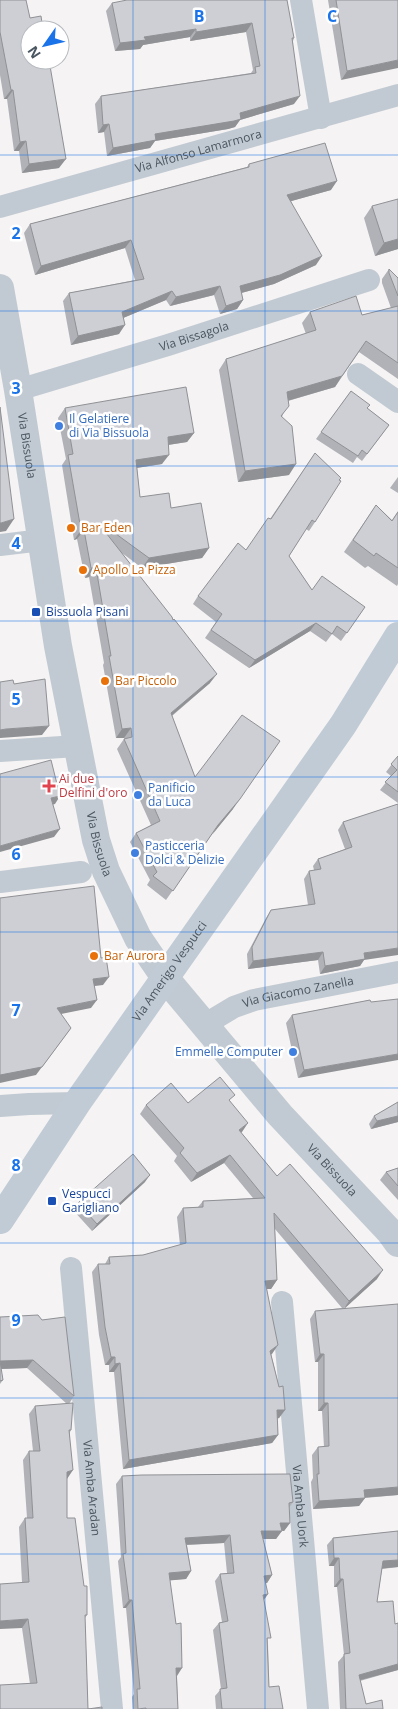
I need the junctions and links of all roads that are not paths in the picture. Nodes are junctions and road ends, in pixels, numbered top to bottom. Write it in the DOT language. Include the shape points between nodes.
graph roads {
  1 [pos="301,0"];
  2 [pos="398,95"];
  3 [pos="321,118"];
  4 [pos="0,207"];
  5 [pos="370,280"];
  6 [pos="0,288"];
  7 [pos="358,374"];
  8 [pos="18,390"];
  9 [pos="398,402"];
  10 [pos="42,540"];
  11 [pos="0,545"];
  12 [pos="398,636"];
  13 [pos="398,660"];
  14 [pos="344,725"];
  15 [pos="77,746"];
  16 [pos="0,751"];
  17 [pos="81,872"];
  18 [pos="0,882"];
  19 [pos="398,972"];
  20 [pos="166,979"];
  21 [pos="204,1025"];
  22 [pos="78,1104"];
  23 [pos="0,1106"];
  24 [pos="0,1220"];
  25 [pos="395,1235"];
  26 [pos="70,1268"];
  27 [pos="282,1302"];
  28 [pos="112,1709"];
  29 [pos="318,1709"];
  1 -- 3 [label="street"];
  2 -- 3 [label="street, Via Alfonso Lamarmora"];
  3 -- 4 [label="street, Via Alfonso Lamarmora"];
  5 -- 8 [label="street, Via Bissagola"];
  6 -- 8 [label="street, Via Bissuola"];
  7 -- 9 [label="street"];
  8 -- 10 [label="street, Via Bissuola"];
  10 -- 11 [label="street"];
  10 -- 15 [label="street, Via Bissuola"];
  12 -- 14 [label="main road, Via Amerigo Vespucci"];
  13 -- 14 [label="main road, Via Amerigo Vespucci"];
  14 -- 20 [label="main road, Via Amerigo Vespucci"];
  15 -- 16 [label="street"];
  15 -- 20 [label="street, Via Bissuola" via="96,840 106,871 138,938"];
  17 -- 18 [label="street"];
  19 -- 21 [label="street, Via Giacomo Zanella" via="254,1000 234,1006"];
  20 -- 21 [label="street, Via Bissuola"];
  20 -- 22 [label="main road, Via Amerigo Vespucci"];
  21 -- 25 [label="street, Via Bissuola" via="280,1115"];
  22 -- 23 [label="street"];
  22 -- 24 [label="main road, Via Amerigo Vespucci"];
  26 -- 28 [label="street, Via Amba Aradan"];
  27 -- 29 [label="street, Via Amba Uork"];
}
